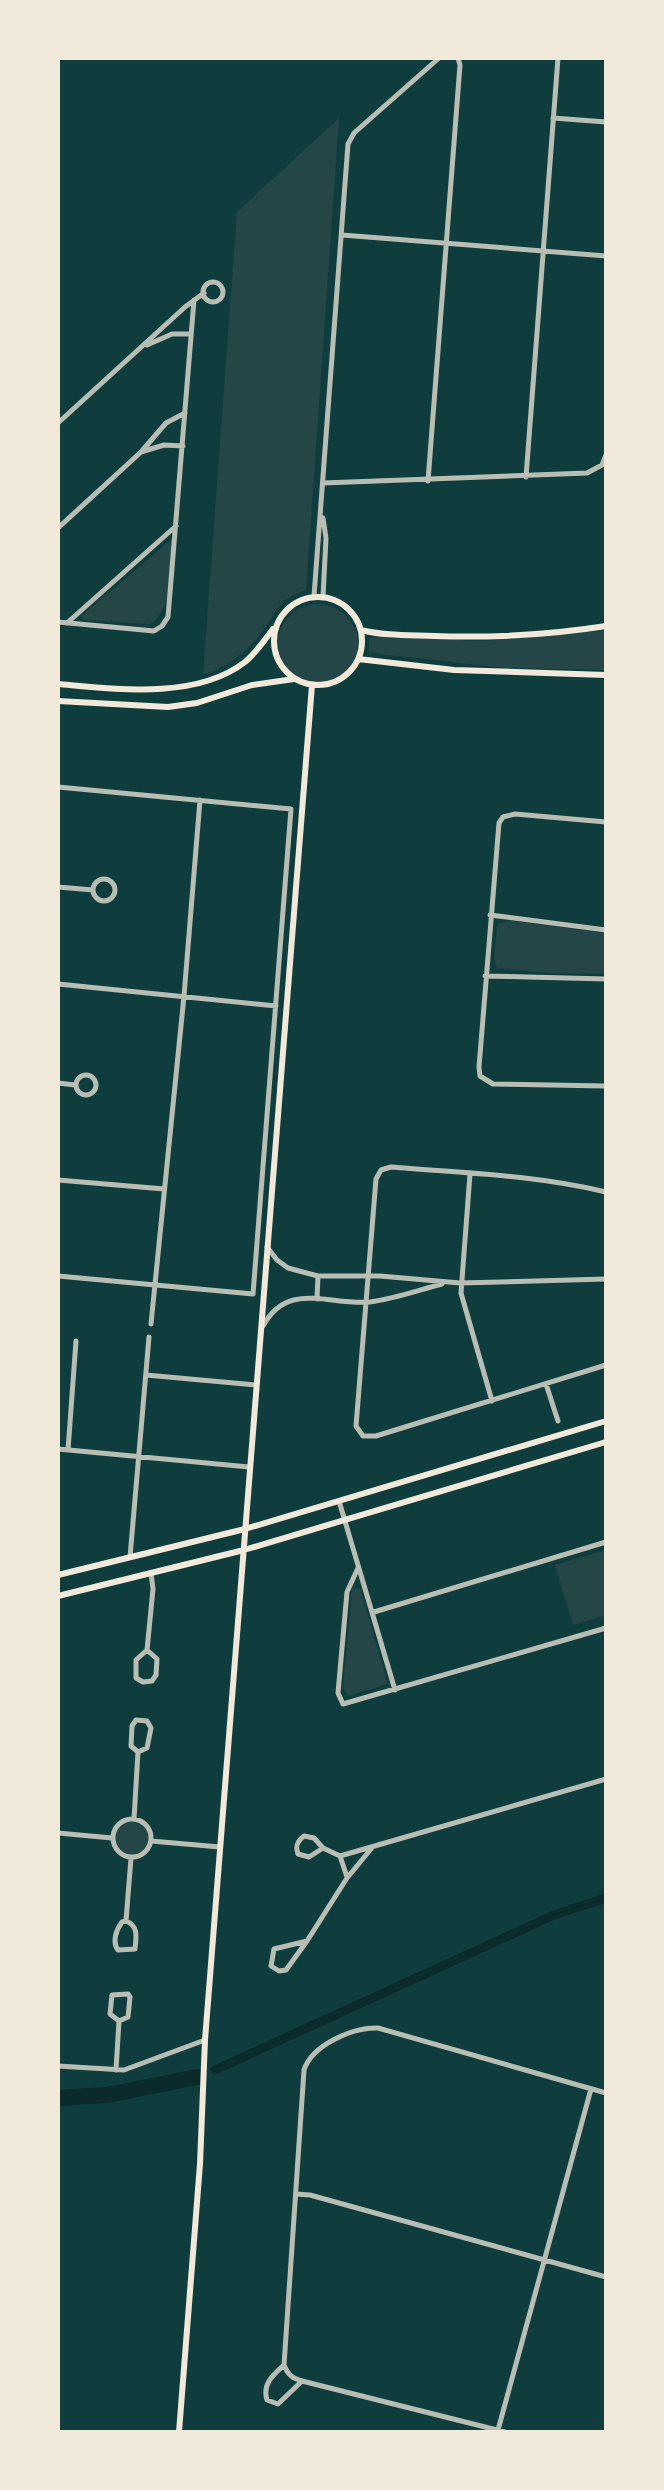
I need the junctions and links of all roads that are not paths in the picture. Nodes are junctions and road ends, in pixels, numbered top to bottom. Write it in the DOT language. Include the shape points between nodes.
graph roads {
  1 [pos="439,58"];
  2 [pos="458,58"];
  3 [pos="558,58"];
  4 [pos="553,118"];
  5 [pos="606,122"];
  6 [pos="342,235"];
  7 [pos="446,243"];
  8 [pos="543,251"];
  9 [pos="606,256"];
  10 [pos="204,293"];
  11 [pos="194,300"];
  12 [pos="191,334"];
  13 [pos="136,351"];
  14 [pos="185,413"];
  15 [pos="58,423"];
  16 [pos="183,446"];
  17 [pos="141,452"];
  18 [pos="606,455"];
  19 [pos="526,477"];
  20 [pos="428,481"];
  21 [pos="323,483"];
  22 [pos="322,513"];
  23 [pos="58,515"];
  24 [pos="64,522"];
  25 [pos="177,525"];
  26 [pos="58,528"];
  27 [pos="314,596"];
  28 [pos="323,596"];
  29 [pos="58,622"];
  30 [pos="67,623"];
  31 [pos="606,626"];
  32 [pos="275,627"];
  33 [pos="361,630"];
  34 [pos="358,659"];
  35 [pos="606,675"];
  36 [pos="294,679"];
  37 [pos="58,684"];
  38 [pos="312,685"];
  39 [pos="58,701"];
  40 [pos="58,787"];
  41 [pos="200,800"];
  42 [pos="606,822"];
  43 [pos="58,887"];
  44 [pos="93,890"];
  45 [pos="490,915"];
  46 [pos="606,930"];
  47 [pos="485,976"];
  48 [pos="606,979"];
  49 [pos="58,984"];
  50 [pos="184,996"];
  51 [pos="276,1006"];
  52 [pos="58,1083"];
  53 [pos="75,1085"];
  54 [pos="606,1086"];
  55 [pos="470,1174"];
  56 [pos="58,1180"];
  57 [pos="164,1189"];
  58 [pos="606,1192"];
  59 [pos="267,1246"];
  60 [pos="58,1276"];
  61 [pos="318,1276"];
  62 [pos="367,1276"];
  63 [pos="606,1279"];
  64 [pos="447,1282"];
  65 [pos="460,1283"];
  66 [pos="155,1285"];
  67 [pos="317,1299"];
  68 [pos="365,1302"];
  69 [pos="151,1324"];
  70 [pos="260,1330"];
  71 [pos="149,1337"];
  72 [pos="76,1341"];
  73 [pos="606,1365"];
  74 [pos="146,1375"];
  75 [pos="546,1383"];
  76 [pos="256,1385"];
  77 [pos="492,1401"];
  78 [pos="558,1421"];
  79 [pos="606,1421"];
  80 [pos="606,1442"];
  81 [pos="58,1449"];
  82 [pos="68,1450"];
  83 [pos="139,1456"];
  84 [pos="249,1467"];
  85 [pos="339,1500"];
  86 [pos="343,1520"];
  87 [pos="245,1529"];
  88 [pos="606,1542"];
  89 [pos="244,1550"];
  90 [pos="130,1557"];
  91 [pos="358,1568"];
  92 [pos="151,1573"];
  93 [pos="58,1575"];
  94 [pos="58,1596"];
  95 [pos="374,1612"];
  96 [pos="606,1628"];
  97 [pos="147,1650"];
  98 [pos="395,1690"];
  99 [pos="138,1752"];
  100 [pos="606,1779"];
  101 [pos="134,1819"];
  102 [pos="58,1833"];
  103 [pos="112,1838"];
  104 [pos="151,1841"];
  105 [pos="220,1847"];
  106 [pos="323,1848"];
  107 [pos="371,1849"];
  108 [pos="340,1856"];
  109 [pos="131,1858"];
  110 [pos="347,1878"];
  111 [pos="126,1921"];
  112 [pos="307,1941"];
  113 [pos="119,2021"];
  114 [pos="205,2040"];
  115 [pos="58,2066"];
  116 [pos="116,2070"];
  117 [pos="591,2089"];
  118 [pos="606,2093"];
  119 [pos="296,2194"];
  120 [pos="544,2258"];
  121 [pos="606,2277"];
  122 [pos="284,2365"];
  123 [pos="302,2381"];
  124 [pos="498,2430"];
  125 [pos="179,2432"];
  126 [pos="505,2432"];
  1 -- 6 [label="street" via="349,138"];
  2 -- 7 [label="street"];
  3 -- 4 [label="street"];
  4 -- 5 [label="street"];
  4 -- 8 [label="street"];
  6 -- 7 [label="street"];
  6 -- 21 [label="street"];
  7 -- 8 [label="street"];
  7 -- 20 [label="street"];
  8 -- 9 [label="street"];
  8 -- 19 [label="street"];
  10 -- 11 [label="street"];
  11 -- 12 [label="street"];
  11 -- 13 [label="street"];
  12 -- 13 [label="street" via="172,334"];
  12 -- 14 [label="street"];
  13 -- 15 [label="street"];
  14 -- 16 [label="street"];
  14 -- 17 [label="street" via="166,423"];
  16 -- 17 [label="street"];
  16 -- 25 [label="street"];
  17 -- 24 [label="street"];
  18 -- 19 [label="street" via="591,472"];
  19 -- 20 [label="street"];
  20 -- 21 [label="street"];
  21 -- 22 [label="street"];
  22 -- 27 [label="street"];
  22 -- 28 [label="street"];
  23 -- 24 [label="street"];
  24 -- 26 [label="street"];
  25 -- 30 [label="street"];
  25 -- 30 [label="street" via="171,604 162,626 146,631"];
  27 -- 28 [label="main road"];
  27 -- 32 [label="main road" via="290,605"];
  28 -- 33 [label="main road" via="347,607"];
  29 -- 30 [label="street"];
  31 -- 33 [label="main road" via="482,637"];
  32 -- 36 [label="main road" via="278,661"];
  32 -- 37 [label="main road" via="243,664 212,678 142,690"];
  33 -- 34 [label="main road"];
  34 -- 35 [label="main road" via="454,670"];
  34 -- 38 [label="main road" via="344,676"];
  36 -- 38 [label="main road"];
  36 -- 39 [label="main road" via="168,707"];
  38 -- 59 [label="main road"];
  40 -- 41 [label="street"];
  41 -- 50 [label="street"];
  41 -- 51 [label="street" via="291,809"];
  42 -- 45 [label="street" via="503,817 497,829"];
  43 -- 44 [label="street"];
  44 -- 44 [label="street" via="106,901 115,891 104,879"];
  45 -- 46 [label="street"];
  45 -- 47 [label="street"];
  47 -- 48 [label="street"];
  47 -- 54 [label="street" via="480,1076 493,1084"];
  49 -- 50 [label="street"];
  50 -- 51 [label="street"];
  50 -- 57 [label="street"];
  51 -- 66 [label="street" via="253,1294"];
  52 -- 53 [label="street"];
  53 -- 53 [label="street" via="85,1095 96,1085 84,1075"];
  55 -- 58 [label="street"];
  55 -- 62 [label="street" via="381,1170"];
  55 -- 65 [label="street"];
  56 -- 57 [label="street"];
  57 -- 66 [label="street"];
  59 -- 61 [label="street" via="288,1268"];
  59 -- 70 [label="main road"];
  60 -- 66 [label="street"];
  61 -- 62 [label="street"];
  61 -- 67 [label="street"];
  62 -- 64 [label="street"];
  62 -- 68 [label="street"];
  63 -- 65 [label="street"];
  64 -- 65 [label="street"];
  64 -- 68 [label="street"];
  65 -- 77 [label="street"];
  66 -- 69 [label="street"];
  67 -- 68 [label="street"];
  67 -- 70 [label="street" via="286,1302 268,1315"];
  68 -- 77 [label="street" via="358,1431 368,1437"];
  70 -- 76 [label="main road"];
  71 -- 74 [label="street"];
  72 -- 82 [label="street"];
  73 -- 75 [label="street"];
  74 -- 76 [label="street"];
  74 -- 83 [label="street"];
  75 -- 77 [label="street"];
  75 -- 78 [label="street"];
  76 -- 84 [label="main road"];
  79 -- 85 [label="main road"];
  80 -- 86 [label="main road"];
  81 -- 82 [label="street"];
  82 -- 83 [label="street"];
  83 -- 84 [label="street"];
  83 -- 90 [label="street"];
  84 -- 87 [label="main road"];
  85 -- 86 [label="street"];
  85 -- 87 [label="main road"];
  86 -- 89 [label="main road"];
  86 -- 91 [label="street"];
  87 -- 89 [label="main road"];
  87 -- 90 [label="main road"];
  88 -- 95 [label="street"];
  89 -- 92 [label="main road"];
  89 -- 105 [label="main road"];
  90 -- 93 [label="main road"];
  91 -- 95 [label="street"];
  91 -- 98 [label="street" via="347,1592 338,1698 348,1704"];
  92 -- 94 [label="main road"];
  92 -- 97 [label="street"];
  95 -- 98 [label="street"];
  96 -- 98 [label="street"];
  97 -- 97 [label="street" via="136,1660 136,1678 143,1682 156,1675 157,1659"];
  99 -- 99 [label="street" via="147,1748 147,1721 136,1720 132,1726 131,1746"];
  99 -- 101 [label="street"];
  100 -- 107 [label="street"];
  101 -- 103 [label="street" via="117,1826"];
  101 -- 104 [label="street" via="148,1829"];
  102 -- 103 [label="street"];
  103 -- 109 [label="street" via="120,1853"];
  104 -- 105 [label="street"];
  104 -- 109 [label="street" via="146,1851"];
  105 -- 114 [label="main road"];
  106 -- 106 [label="street" via="309,1836 298,1840 296,1848 303,1857"];
  106 -- 108 [label="street"];
  107 -- 108 [label="street"];
  107 -- 110 [label="street"];
  108 -- 110 [label="street"];
  109 -- 111 [label="street"];
  110 -- 112 [label="street"];
  111 -- 111 [label="street" via="116,1930 115,1945 132,1951 137,1932"];
  112 -- 112 [label="street" via="274,1949 271,1966 286,1970"];
  113 -- 113 [label="street" via="110,2014 115,1993 130,1997 128,2017"];
  113 -- 116 [label="street"];
  114 -- 116 [label="street"];
  114 -- 125 [label="main road"];
  115 -- 116 [label="street"];
  117 -- 118 [label="street"];
  117 -- 119 [label="street" via="387,2029 362,2029 316,2052 306,2063"];
  117 -- 120 [label="street"];
  119 -- 120 [label="street"];
  119 -- 122 [label="street"];
  120 -- 121 [label="street"];
  120 -- 124 [label="street"];
  122 -- 123 [label="street" via="290,2376"];
  122 -- 123 [label="street" via="267,2383 267,2400 278,2404"];
  123 -- 124 [label="street"];
  124 -- 126 [label="street"];
}
